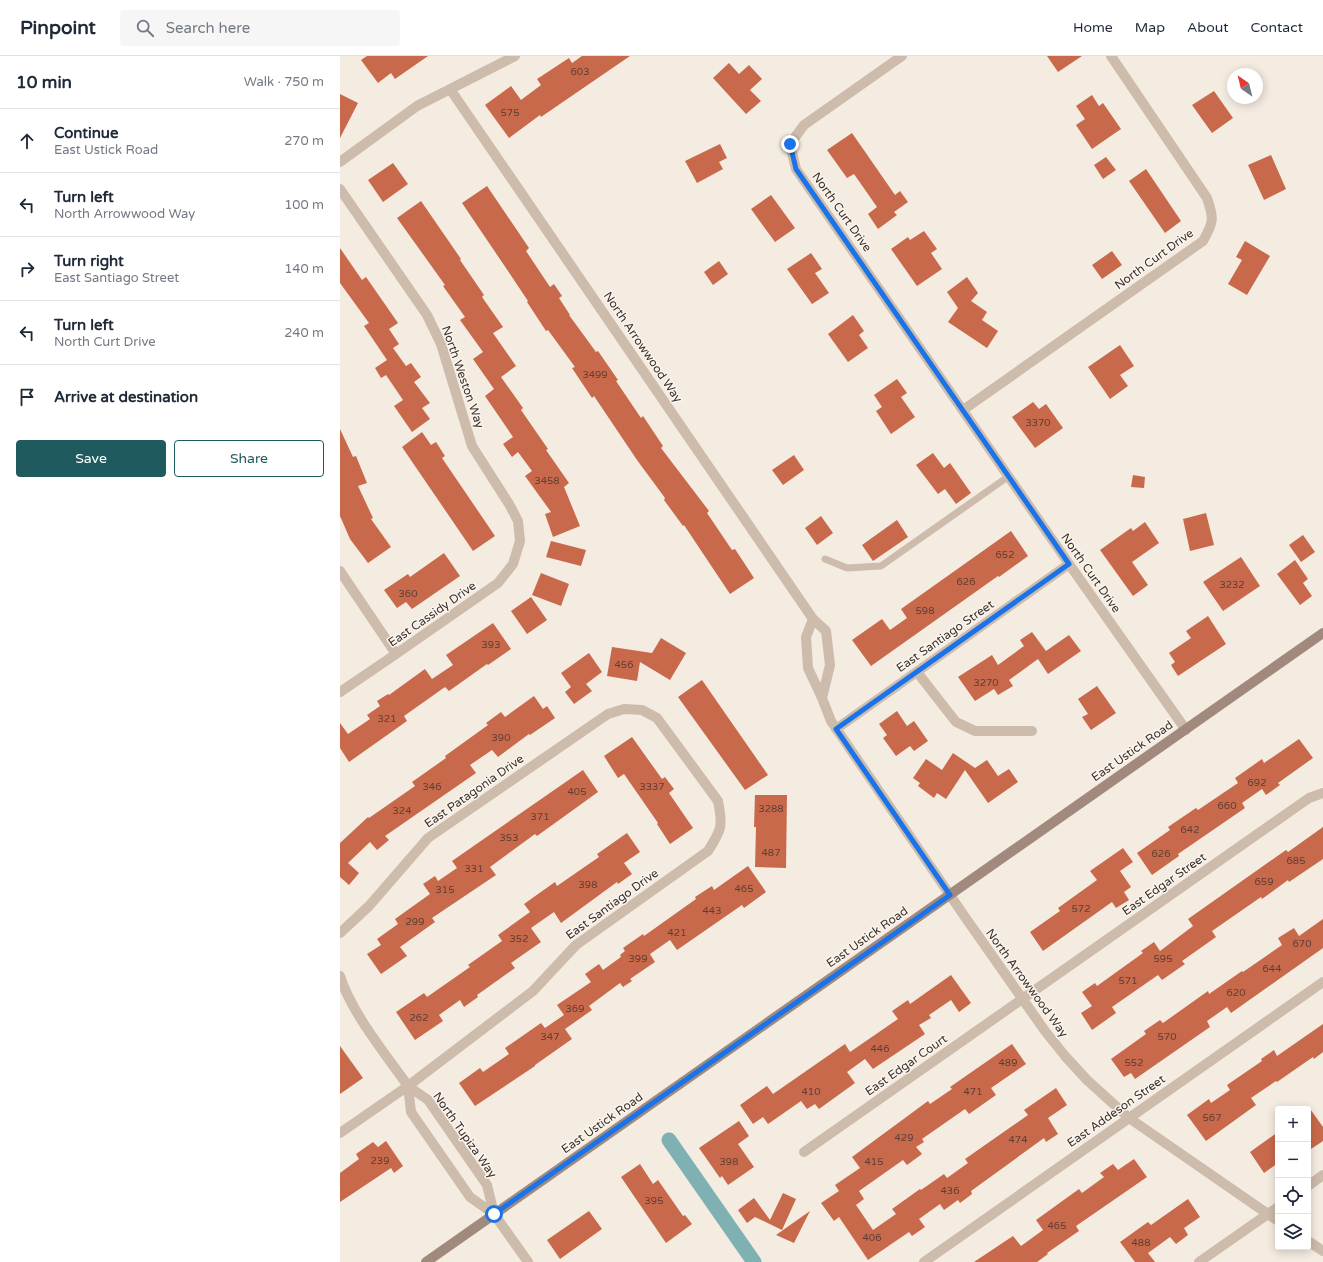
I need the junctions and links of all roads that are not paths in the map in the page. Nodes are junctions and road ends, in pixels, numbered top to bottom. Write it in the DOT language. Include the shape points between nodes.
graph roads {
  1 [pos="515,56"];
  2 [pos="902,56"];
  3 [pos="1111,56"];
  4 [pos="450,89"];
  5 [pos="340,162"];
  6 [pos="340,189"];
  7 [pos="963,410"];
  8 [pos="1009,476"];
  9 [pos="520,541"];
  10 [pos="825,559"];
  11 [pos="1069,564"];
  12 [pos="340,571"];
  13 [pos="813,619"];
  14 [pos="1323,633"];
  15 [pos="396,654"];
  16 [pos="916,672"];
  17 [pos="340,692"];
  18 [pos="822,698"];
  19 [pos="624,709"];
  20 [pos="836,729"];
  21 [pos="1186,730"];
  22 [pos="1032,731"];
  23 [pos="1323,793"];
  24 [pos="950,895"];
  25 [pos="340,933"];
  26 [pos="340,976"];
  27 [pos="1323,982"];
  28 [pos="1022,999"];
  29 [pos="408,1086"];
  30 [pos="1129,1118"];
  31 [pos="340,1133"];
  32 [pos="804,1152"];
  33 [pos="1323,1175"];
  34 [pos="1311,1184"];
  35 [pos="1275,1209"];
  36 [pos="494,1214"];
  37 [pos="1268,1214"];
  38 [pos="1275,1219"];
  39 [pos="1311,1243"];
  40 [pos="1323,1251"];
  41 [pos="426,1262"];
  42 [pos="528,1262"];
  43 [pos="924,1262"];
  44 [pos="1199,1262"];
  1 -- 4 [label="street"];
  2 -- 7 [label="street, North Curt Drive" via="804,125 790,144 796,169"];
  3 -- 7 [label="street, North Curt Drive" via="1207,198 1212,217 1211,228 1203,241"];
  4 -- 5 [label="street" via="417,106"];
  4 -- 13 [label="street, North Arrowwood Way"];
  6 -- 9 [label="street, North Weston Way" via="427,315 441,344 472,446 518,521"];
  7 -- 8 [label="street, North Curt Drive"];
  8 -- 10 [label="lane" via="881,566 847,568"];
  8 -- 11 [label="street, North Curt Drive"];
  9 -- 15 [label="street, East Cassidy Drive" via="513,564 498,583"];
  11 -- 16 [label="street, East Santiago Street"];
  11 -- 21 [label="street, North Curt Drive"];
  12 -- 15 [label="street"];
  13 -- 18 [label="street, North Arrowwood Way" via="806,637 808,668"];
  13 -- 18 [label="street, North Arrowwood Way" via="826,631 830,665"];
  14 -- 21 [label="main road, East Ustick Road"];
  15 -- 17 [label="street, East Cassidy Drive"];
  16 -- 20 [label="street, East Santiago Street"];
  16 -- 22 [label="street" via="956,722 975,731"];
  18 -- 20 [label="street, North Arrowwood Way" via="830,721"];
  19 -- 25 [label="street, East Patagonia Drive" via="608,714 428,838 369,906"];
  19 -- 29 [label="street, East Santiago Drive" via="642,710 657,718 718,801 722,817 720,833 708,851 576,945 533,991"];
  20 -- 24 [label="street, North Arrowwood Way"];
  21 -- 24 [label="main road, East Ustick Road"];
  23 -- 28 [label="street, East Edgar Street" via="1309,798"];
  24 -- 28 [label="street, North Arrowwood Way"];
  24 -- 36 [label="main road, East Ustick Road"];
  26 -- 29 [label="street, North Tupiza Way" via="363,1021"];
  27 -- 30 [label="street, East Addeson Street"];
  28 -- 30 [label="street, North Arrowwood Way" via="1065,1056"];
  28 -- 32 [label="street, East Edgar Court"];
  29 -- 31 [label="street, East Santiago Drive"];
  29 -- 36 [label="street, North Tupiza Way" via="428,1100 487,1185"];
  29 -- 36 [label="street, North Tupiza Way" via="411,1112 470,1197"];
  30 -- 37 [label="street, North Arrowwood Way"];
  30 -- 43 [label="street, East Addeson Street"];
  33 -- 34 [label="street"];
  35 -- 37 [label="street"];
  36 -- 41 [label="main road, East Ustick Road"];
  36 -- 42 [label="street"];
  37 -- 38 [label="street, North Arrowwood Way"];
  37 -- 44 [label="street"];
  39 -- 40 [label="street"];
}
